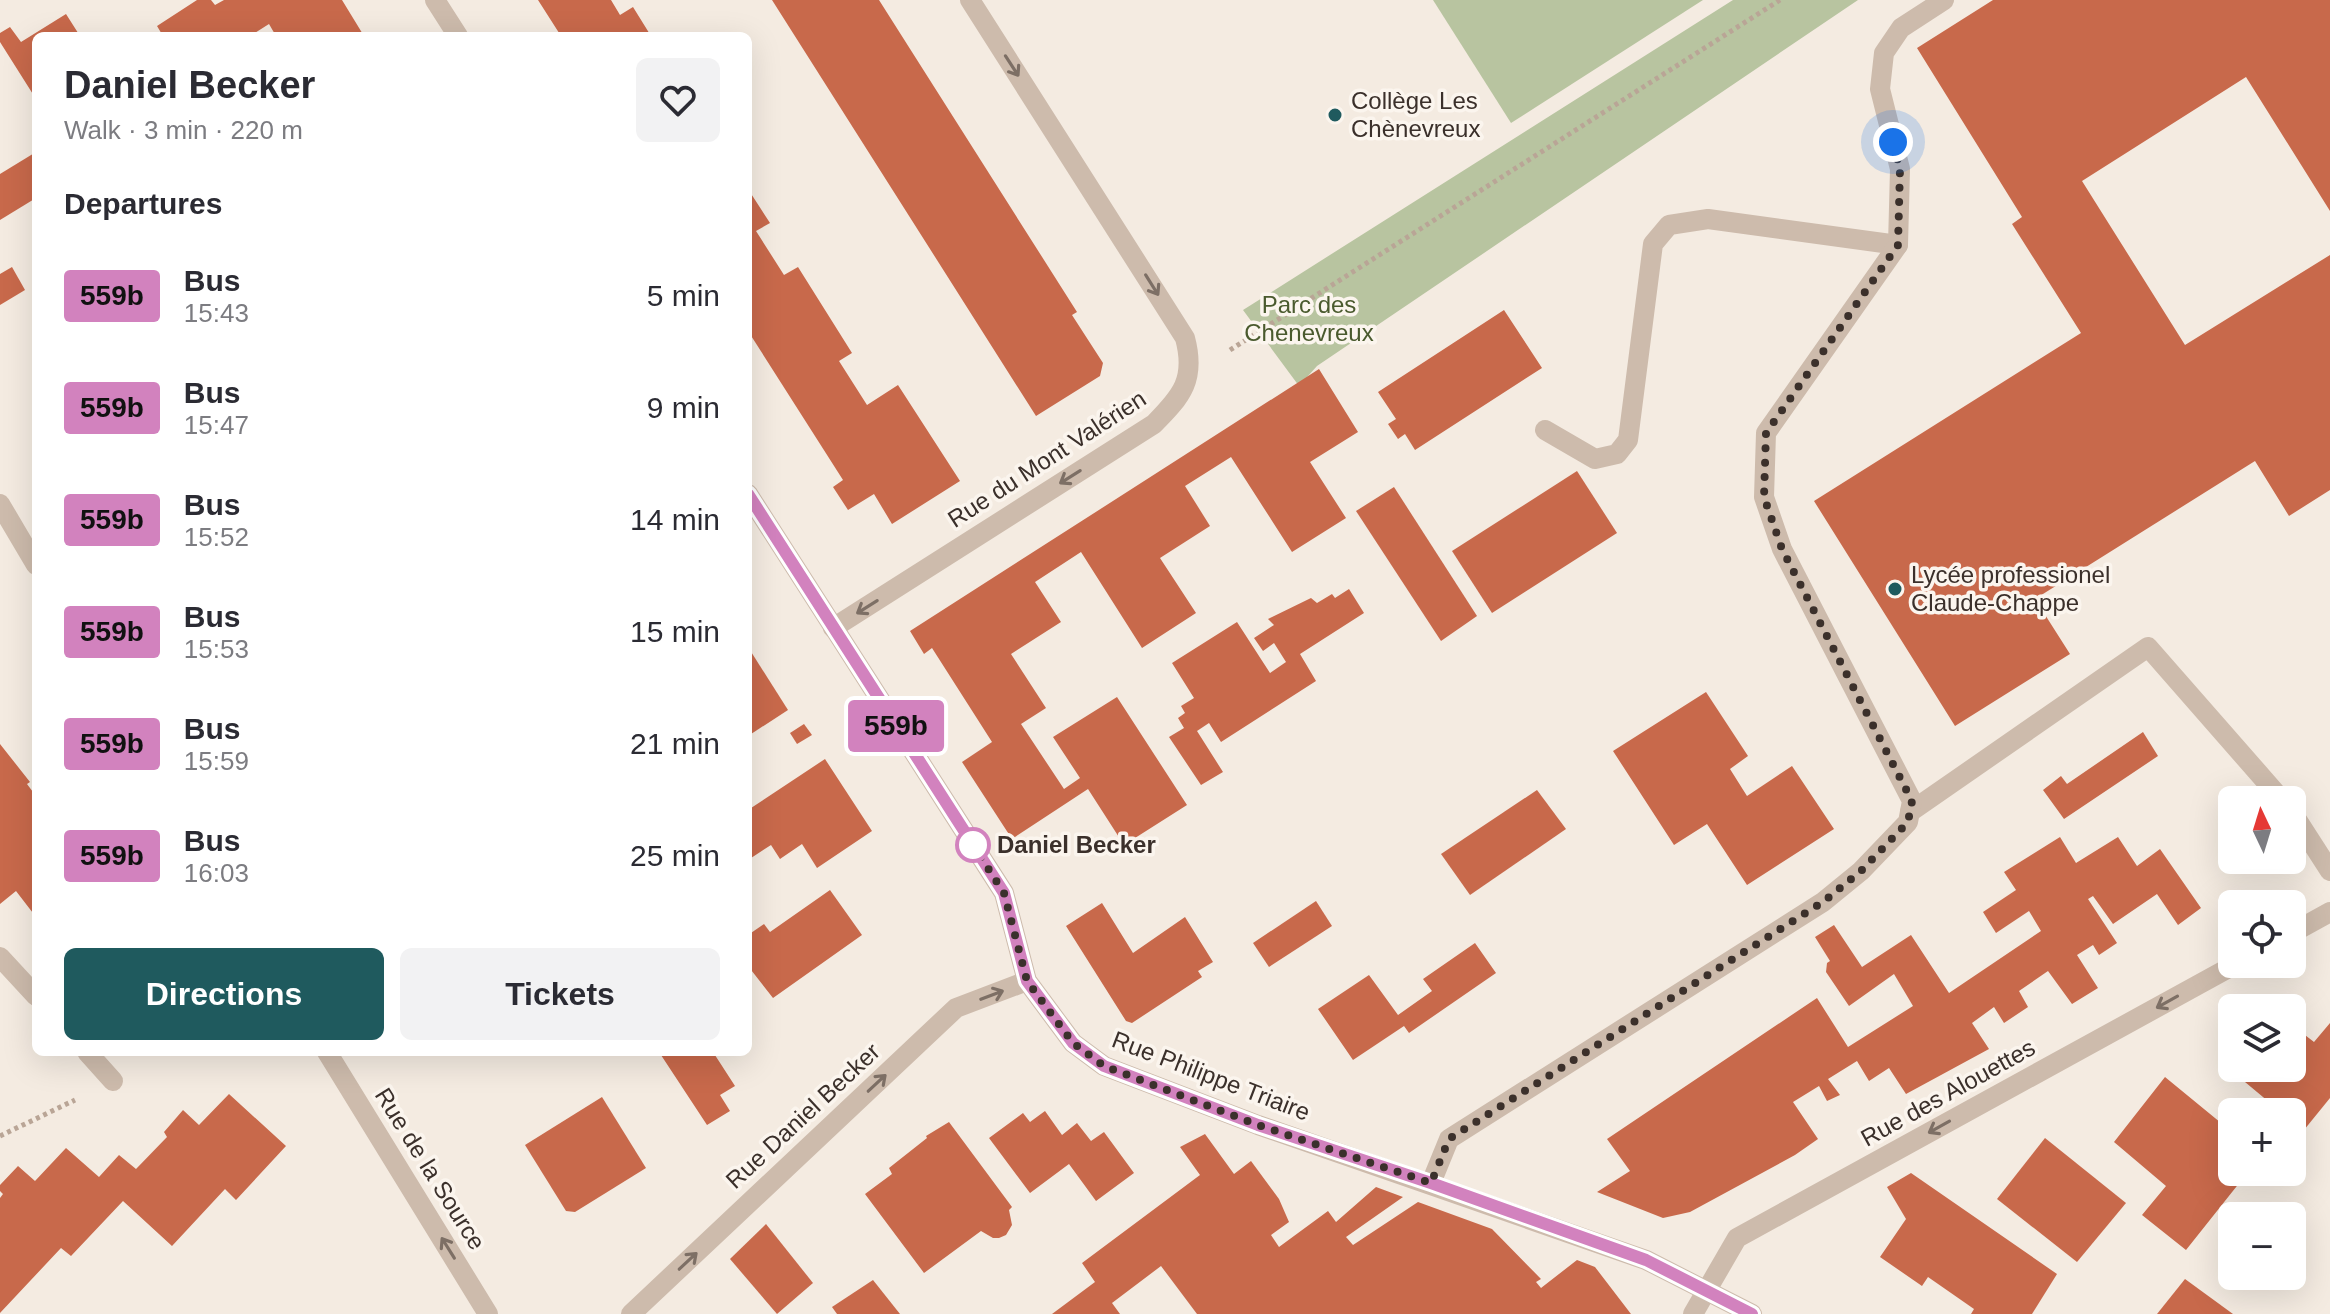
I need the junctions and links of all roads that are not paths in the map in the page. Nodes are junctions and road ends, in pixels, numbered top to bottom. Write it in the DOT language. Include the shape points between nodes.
graph roads {
  1 [pos="435,0"];
  2 [pos="970,0"];
  3 [pos="1944,0"];
  4 [pos="455,32"];
  5 [pos="1898,245"];
  6 [pos="1545,430"];
  7 [pos="752,500"];
  8 [pos="0,504"];
  9 [pos="32,558"];
  10 [pos="833,628"];
  11 [pos="2270,786"];
  12 [pos="1910,812"];
  13 [pos="2306,834"];
  14 [pos="2330,871"];
  15 [pos="2330,912"];
  16 [pos="2306,925"];
  17 [pos="0,957"];
  18 [pos="2218,974"];
  19 [pos="1027,981"];
  20 [pos="32,992"];
  21 [pos="91,1056"];
  22 [pos="329,1056"];
  23 [pos="113,1081"];
  24 [pos="1431,1183"];
  25 [pos="1709,1290"];
  26 [pos="488,1314"];
  27 [pos="631,1314"];
  28 [pos="1693,1314"];
  29 [pos="1716,1314"];
  30 [pos="1752,1314"];
  1 -- 4 [label="street"];
  2 -- 10 [label="street, Rue du Mont Valérien, one-way" via="1185,338 1189,377 1176,402 1154,424"];
  3 -- 5 [label="street" via="1901,28 1884,53 1880,89 1900,169"];
  5 -- 6 [label="street" via="1708,219 1669,225 1653,244 1628,440 1617,454 1595,459"];
  5 -- 12 [label="street" via="1766,433 1764,497 1782,549 1912,801"];
  7 -- 10 [label="street, Rue Philippe Triaire"];
  8 -- 9 [label="street"];
  10 -- 19 [label="street, Rue Philippe Triaire" via="1004,893"];
  11 -- 12 [label="street" via="2148,647"];
  12 -- 24 [label="street" via="1908,822 1861,871 1823,902 1449,1139"];
  13 -- 14 [label="street"];
  15 -- 16 [label="street"];
  17 -- 20 [label="street"];
  18 -- 25 [label="street, Rue des Alouettes, one-way" via="1737,1238"];
  19 -- 24 [label="street, Rue Philippe Triaire" via="1073,1043 1104,1066"];
  27 -- 19 [label="street, Rue Daniel Becker, one-way" via="956,1008"];
  21 -- 23 [label="street"];
  26 -- 22 [label="street, Rue de la Source, one-way"];
  24 -- 25 [label="street, Rue Philippe Triaire" via="1646,1260"];
  25 -- 28 [label="street, Rue des Alouettes"];
  25 -- 29 [label="street"];
  25 -- 30 [label="street, Rue Philippe Triaire"];
}
